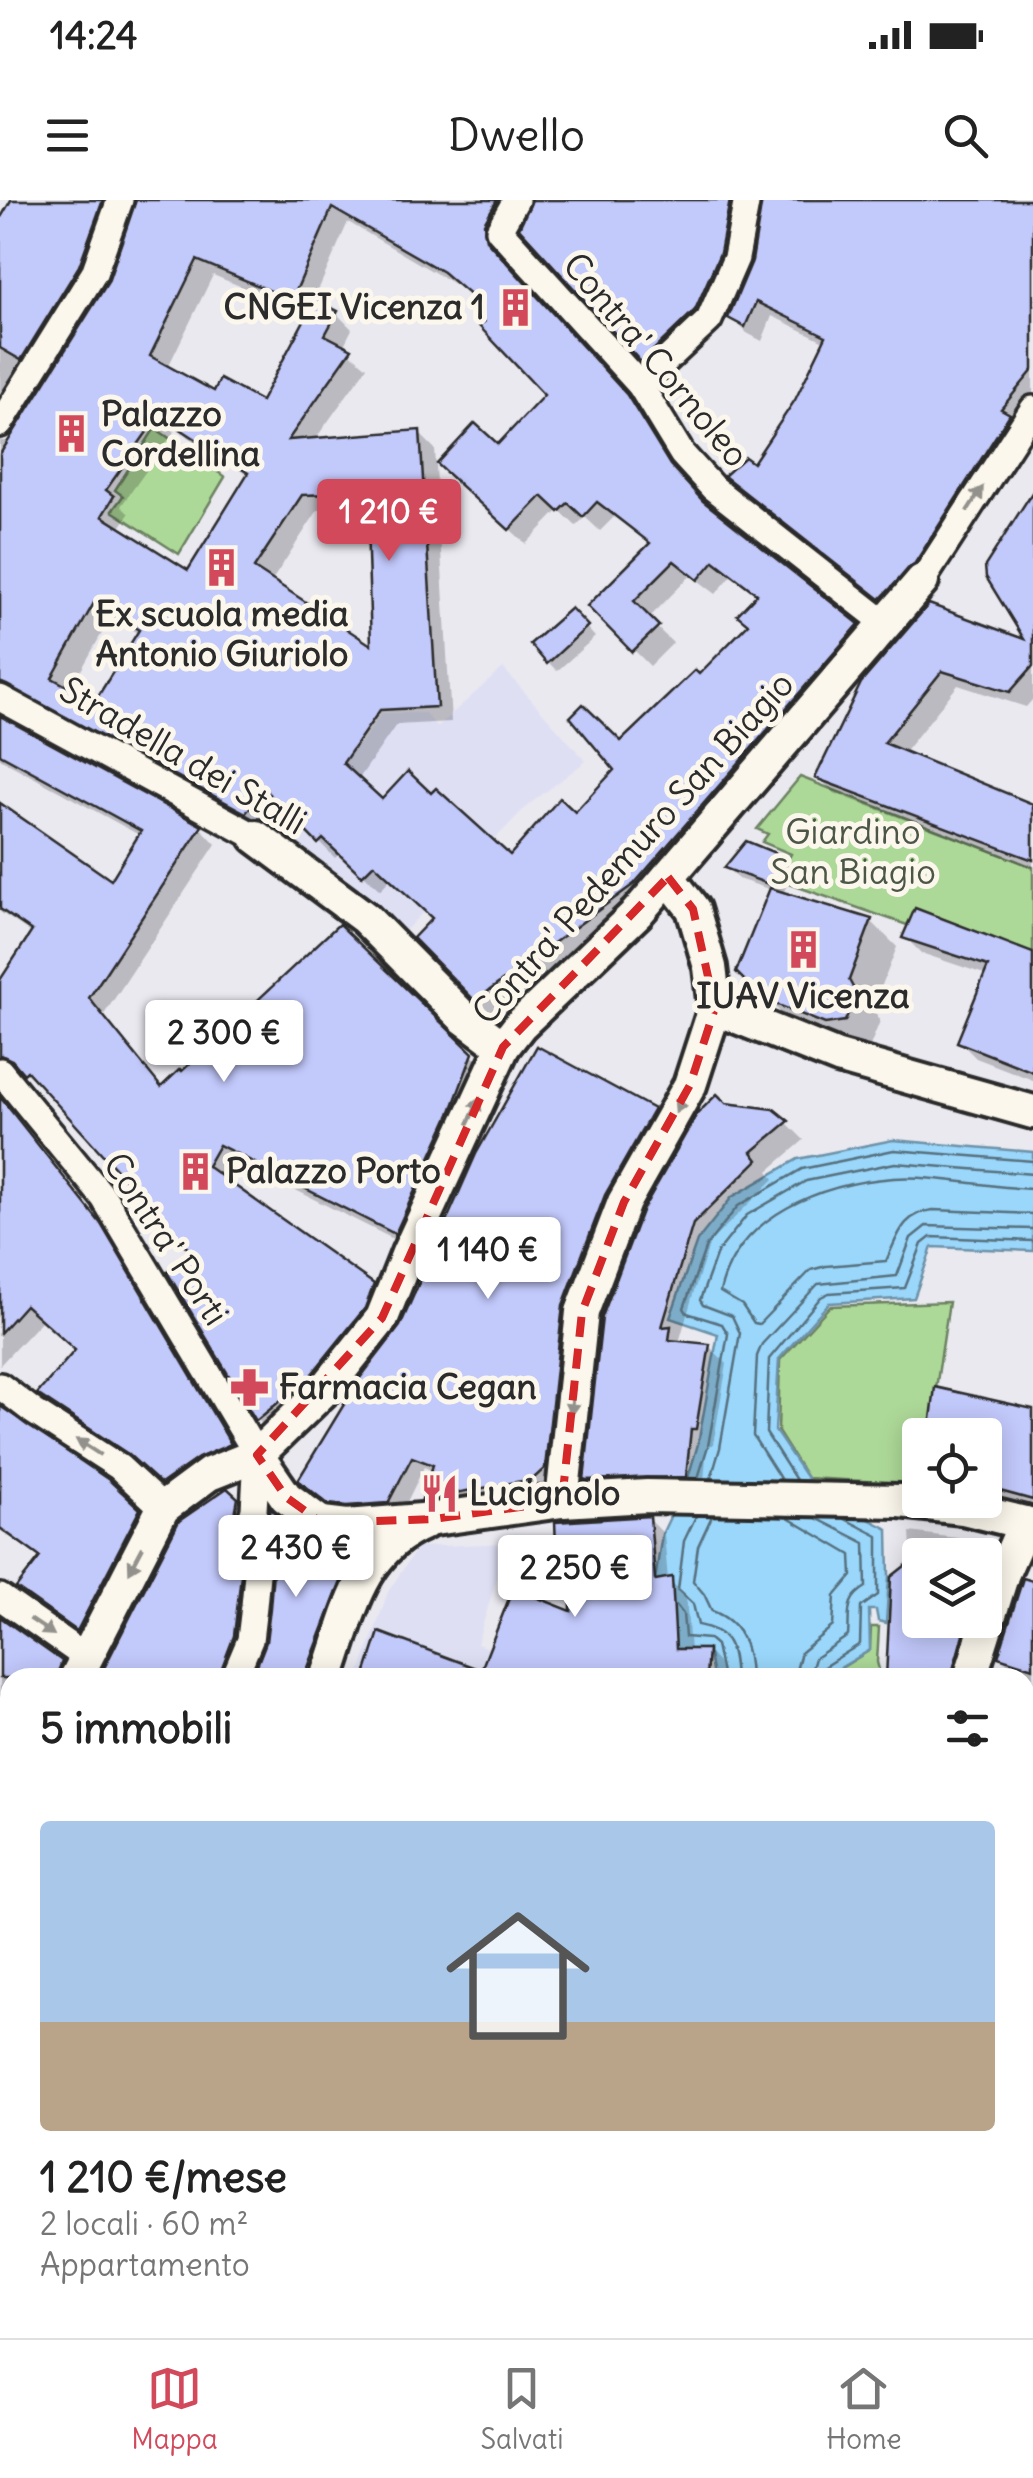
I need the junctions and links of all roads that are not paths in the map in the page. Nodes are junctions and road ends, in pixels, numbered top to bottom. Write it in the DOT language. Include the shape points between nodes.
graph roads {
  1 [pos="120,200"];
  2 [pos="516,200"];
  3 [pos="746,204"];
  4 [pos="640,385"];
  5 [pos="1033,409"];
  6 [pos="0,424"];
  7 [pos="922,580"];
  8 [pos="886,624"];
  9 [pos="0,698"];
  10 [pos="256,837"];
  11 [pos="668,877"];
  12 [pos="715,1008"];
  13 [pos="503,1047"];
  14 [pos="0,1070"];
  15 [pos="1033,1112"];
  16 [pos="0,1386"];
  17 [pos="257,1456"];
  18 [pos="562,1501"];
  19 [pos="163,1508"];
  20 [pos="434,1519"];
  21 [pos="322,1524"];
  22 [pos="1029,1524"];
  23 [pos="367,1571"];
  24 [pos="0,1597"];
  25 [pos="80,1666"];
  26 [pos="238,1668"];
  27 [pos="331,1668"];
  28 [pos="973,1668"];
  1 -- 6 [label="street" via="94,273"];
  2 -- 4 [label="street, Contra' Cornoleo" via="499,230"];
  3 -- 4 [label="street" via="736,258 709,320"];
  4 -- 8 [label="street, Contra' Cornoleo" via="682,454 713,488"];
  7 -- 5 [label="street, Contra' Pedemuro San Biagio, one-way"];
  7 -- 8 [label="street, Contra' Pedemuro San Biagio"];
  8 -- 11 [label="street, Contra' Pedemuro San Biagio"];
  9 -- 10 [label="street, Stradella dei Stalli"];
  10 -- 13 [label="street, Stradella dei Stalli" via="365,918 464,1018"];
  11 -- 12 [label="street" via="693,909"];
  11 -- 13 [label="street, Contra' Pedemuro San Biagio"];
  12 -- 15 [label="street" via="838,1057"];
  12 -- 18 [label="street, one-way" via="690,1085 624,1202 582,1312"];
  17 -- 13 [label="street, Contra' Pedemuro San Biagio, one-way" via="326,1388 382,1318"];
  14 -- 17 [label="street, Contra' Porti" via="104,1198"];
  19 -- 16 [label="street, one-way" via="120,1468"];
  17 -- 19 [label="street" via="209,1474"];
  17 -- 21 [label="street" via="286,1497"];
  17 -- 26 [label="street" via="246,1533 257,1574 250,1640"];
  18 -- 20 [label="street"];
  18 -- 22 [label="street" via="900,1501"];
  19 -- 25 [label="street, one-way"];
  20 -- 21 [label="street"];
  20 -- 23 [label="street" via="390,1542"];
  21 -- 23 [label="street"];
  22 -- 28 [label="street" via="1003,1573"];
  23 -- 27 [label="street"];
  24 -- 25 [label="street, one-way"];
}
